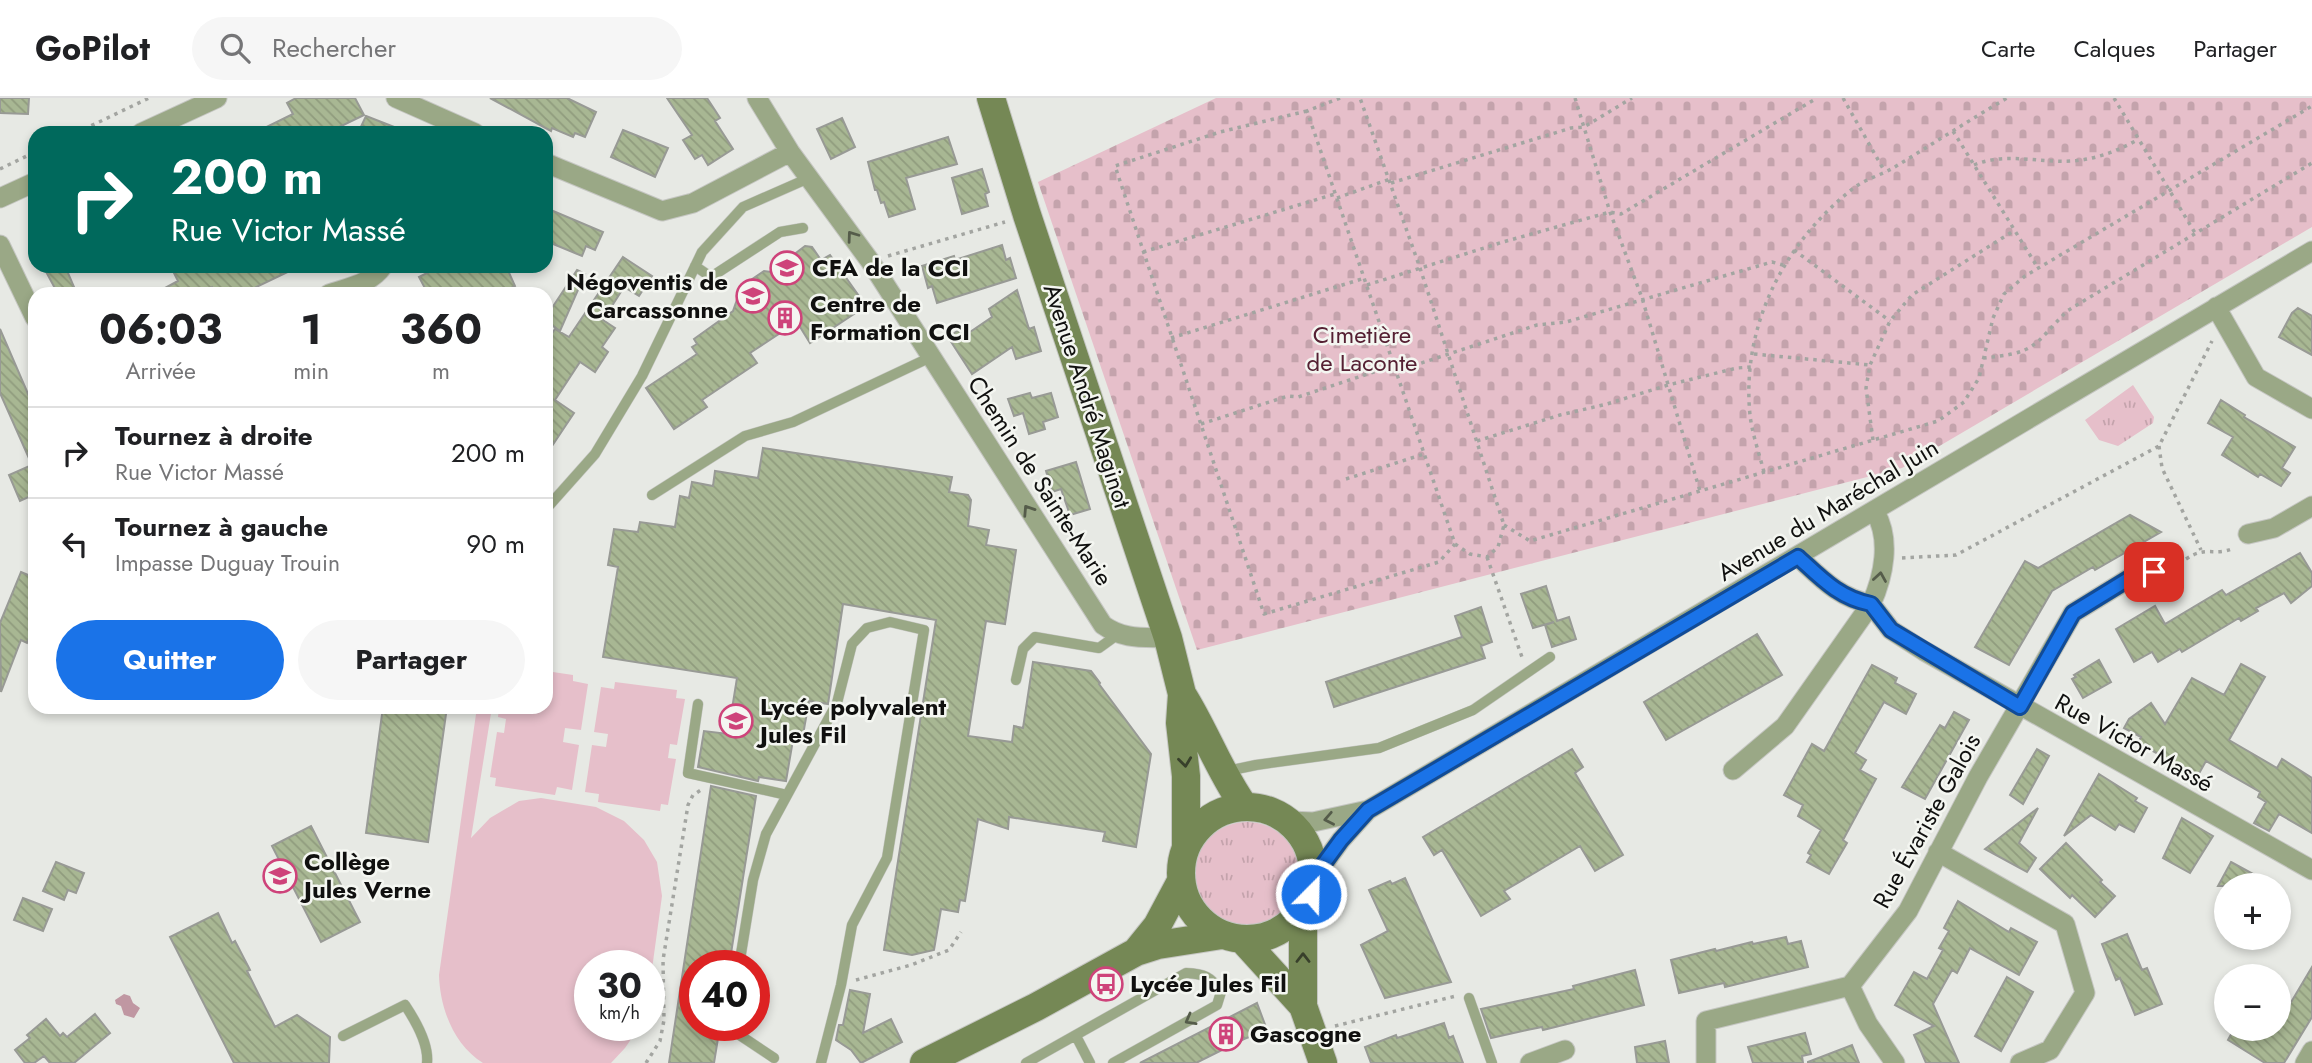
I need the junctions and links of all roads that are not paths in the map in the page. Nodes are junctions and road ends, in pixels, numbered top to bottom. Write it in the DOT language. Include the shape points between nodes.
graph roads {
  1 [pos="217,98"];
  2 [pos="396,98"];
  3 [pos="757,98"];
  4 [pos="991,98"];
  5 [pos="156,126"];
  6 [pos="444,126"];
  7 [pos="790,152"];
  8 [pos="553,166"];
  9 [pos="809,178"];
  10 [pos="28,185"];
  11 [pos="0,198"];
  12 [pos="803,228"];
  13 [pos="0,245"];
  14 [pos="2312,251"];
  15 [pos="695,266"];
  16 [pos="379,273"];
  17 [pos="350,287"];
  18 [pos="28,303"];
  19 [pos="2216,307"];
  20 [pos="931,357"];
  21 [pos="2312,409"];
  22 [pos="652,495"];
  23 [pos="553,501"];
  24 [pos="2312,506"];
  25 [pos="1875,512"];
  26 [pos="2248,534"];
  27 [pos="1798,557"];
  28 [pos="2171,572"];
  29 [pos="1871,604"];
  30 [pos="1116,635"];
  31 [pos="1168,638"];
  32 [pos="1550,657"];
  33 [pos="1016,680"];
  34 [pos="1182,694"];
  35 [pos="698,704"];
  36 [pos="2020,707"];
  37 [pos="1733,770"];
  38 [pos="1223,772"];
  39 [pos="787,795"];
  40 [pos="1244,806"];
  41 [pos="1368,810"];
  42 [pos="1290,821"];
  43 [pos="1186,845"];
  44 [pos="1938,852"];
  45 [pos="2312,870"];
  46 [pos="1314,877"];
  47 [pos="1181,881"];
  48 [pos="1303,910"];
  49 [pos="1232,938"];
  50 [pos="742,950"];
  51 [pos="1136,952"];
  52 [pos="1850,986"];
  53 [pos="1469,998"];
  54 [pos="1303,1006"];
  55 [pos="343,1036"];
  56 [pos="1076,1036"];
  57 [pos="748,1041"];
  58 [pos="1565,1050"];
  59 [pos="2312,1051"];
  60 [pos="964,1054"];
  61 [pos="774,1058"];
  62 [pos="427,1063"];
  63 [pos="821,1063"];
  64 [pos="924,1063"];
  65 [pos="1026,1063"];
  66 [pos="1090,1063"];
  67 [pos="1112,1063"];
  68 [pos="1323,1063"];
  69 [pos="1492,1063"];
  70 [pos="1530,1063"];
  71 [pos="1706,1063"];
  72 [pos="1895,1063"];
  73 [pos="2020,1063"];
  74 [pos="2305,1063"];
  1 -- 5 [label="street"];
  2 -- 6 [label="street"];
  3 -- 7 [label="street, Chemin de Sainte-Marie"];
  4 -- 31 [label="street, Avenue André Maginot"];
  7 -- 8 [label="street" via="693,203 662,211"];
  7 -- 9 [label="street, Chemin de Sainte-Marie"];
  9 -- 15 [label="lane" via="743,207"];
  20 -- 9 [label="street, Chemin de Sainte-Marie, one-way" via="870,261"];
  10 -- 11 [label="street"];
  12 -- 15 [label="lane" via="780,232 711,277"];
  13 -- 18 [label="street"];
  14 -- 19 [label="street, Avenue du Maréchal Juin"];
  15 -- 23 [label="lane" via="642,376 595,454"];
  16 -- 17 [label="street"];
  19 -- 21 [label="street" via="2256,377"];
  19 -- 25 [label="street, Avenue du Maréchal Juin"];
  20 -- 22 [label="lane" via="793,422 746,436"];
  30 -- 20 [label="street, Chemin de Sainte-Marie, one-way" via="1103,625"];
  24 -- 26 [label="street" via="2274,528"];
  25 -- 27 [label="street, Avenue du Maréchal Juin"];
  29 -- 25 [label="street, one-way" via="1885,543"];
  27 -- 29 [label="street" via="1837,592"];
  27 -- 41 [label="street, Avenue du Maréchal Juin"];
  28 -- 36 [label="street, Rue Évariste Galois" via="2138,573 2073,613"];
  29 -- 36 [label="street, Rue Victor Massé" via="1891,630"];
  29 -- 37 [label="street" via="1785,726"];
  30 -- 31 [label="street"];
  30 -- 33 [label="lane" via="1099,648 1035,638 1023,649"];
  31 -- 34 [label="street, Avenue André Maginot"];
  32 -- 38 [label="lane" via="1473,710 1379,748"];
  34 -- 38 [label="street, Avenue André Maginot"];
  34 -- 43 [label="street, Avenue André Maginot, one-way"];
  35 -- 39 [label="lane" via="688,773"];
  36 -- 44 [label="street, Rue Évariste Galois"];
  36 -- 45 [label="street, Rue Victor Massé"];
  38 -- 40 [label="street, Avenue André Maginot"];
  39 -- 50 [label="lane" via="766,834"];
  39 -- 63 [label="lane" via="837,703 852,644 867,628 890,622 924,630 887,858 852,925"];
  40 -- 42 [label="street" via="1269,809"];
  40 -- 43 [label="street" via="1210,818"];
  41 -- 42 [label="street, Avenue du Maréchal Juin, one-way" via="1313,822"];
  41 -- 46 [label="street, Avenue du Maréchal Juin"];
  42 -- 46 [label="street" via="1309,846"];
  43 -- 47 [label="street"];
  44 -- 52 [label="street, Rue Évariste Galois" via="1908,911"];
  44 -- 73 [label="street" via="2064,924 2085,993 2050,1050"];
  46 -- 48 [label="street"];
  47 -- 49 [label="street" via="1187,904 1202,923"];
  47 -- 51 [label="street" via="1162,918"];
  48 -- 49 [label="street" via="1287,927 1266,938"];
  54 -- 48 [label="street, one-way"];
  49 -- 51 [label="street" via="1158,945"];
  49 -- 54 [label="street"];
  51 -- 60 [label="street" via="1036,1007"];
  52 -- 71 [label="street" via="1706,1021"];
  52 -- 72 [label="street" via="1868,1024"];
  53 -- 69 [label="lane"];
  54 -- 68 [label="street"];
  55 -- 62 [label="lane" via="405,1005"];
  56 -- 65 [label="lane"];
  56 -- 66 [label="lane"];
  56 -- 67 [label="lane, one-way" via="1186,973 1209,976 1216,984 1221,992 1217,1006"];
  57 -- 61 [label="lane"];
  58 -- 70 [label="street"];
  59 -- 74 [label="street"];
  60 -- 64 [label="street"];
}
